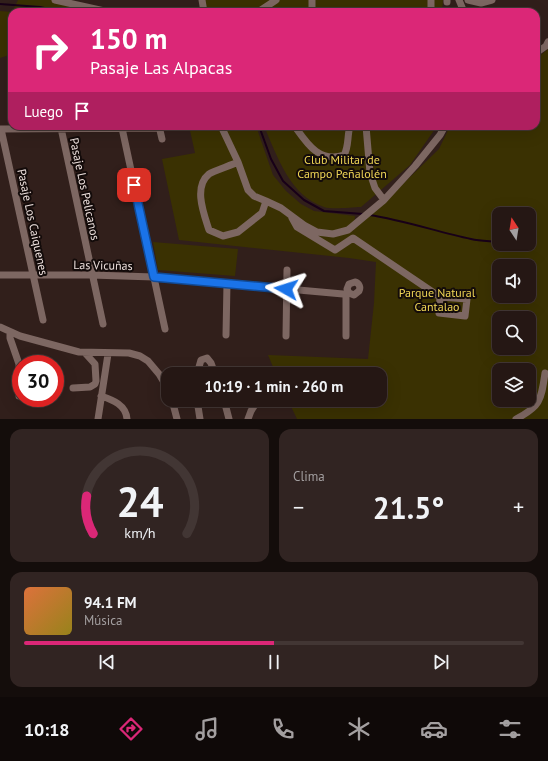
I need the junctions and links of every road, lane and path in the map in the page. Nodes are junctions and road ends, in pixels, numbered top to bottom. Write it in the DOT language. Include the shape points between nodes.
graph roads {
  1 [pos="56,0"];
  2 [pos="276,0"];
  3 [pos="468,0"];
  4 [pos="492,0"];
  5 [pos="91,8"];
  6 [pos="264,8"];
  7 [pos="548,42"];
  8 [pos="540,50"];
  9 [pos="1,129"];
  10 [pos="61,130"];
  11 [pos="122,130"];
  12 [pos="160,130"];
  13 [pos="223,130"];
  14 [pos="298,130"];
  15 [pos="349,130"];
  16 [pos="366,130"];
  17 [pos="438,130"];
  18 [pos="443,130"];
  19 [pos="440,135"];
  20 [pos="162,139"];
  21 [pos="238,162"];
  22 [pos="384,200"];
  23 [pos="266,201"];
  24 [pos="291,216"];
  25 [pos="287,270"];
  26 [pos="33,275"];
  27 [pos="91,275"];
  28 [pos="0,276"];
  29 [pos="154,277"];
  30 [pos="227,283"];
  31 [pos="286,289"];
  32 [pos="440,297"];
  33 [pos="43,320"];
  34 [pos="102,324"];
  35 [pos="0,328"];
  36 [pos="165,329"];
  37 [pos="10,332"];
  38 [pos="226,335"];
  39 [pos="286,336"];
  40 [pos="346,336"];
  41 [pos="85,353"];
  42 [pos="108,354"];
  43 [pos="16,355"];
  44 [pos="199,367"];
  45 [pos="212,367"];
  46 [pos="545,374"];
  47 [pos="161,377"];
  48 [pos="73,388"];
  49 [pos="101,396"];
  50 [pos="174,407"];
  51 [pos="198,407"];
  52 [pos="226,407"];
  53 [pos="254,407"];
  54 [pos="98,419"];
  55 [pos="127,419"];
  56 [pos="177,419"];
  57 [pos="200,419"];
  58 [pos="230,419"];
  59 [pos="248,419"];
  60 [pos="516,419"];
  1 -- 5 [label="street"];
  2 -- 6 [label="street"];
  3 -- 4 [label="street"];
  7 -- 8 [label="street"];
  9 -- 26 [label="street, Pasaje Los Caiquenes"];
  10 -- 27 [label="street, Pasaje Los Pelícanos"];
  11 -- 29 [label="street"];
  12 -- 20 [label="street"];
  13 -- 21 [label="street"];
  14 -- 15 [label="street" via="315,152 325,156 344,155"];
  16 -- 22 [label="street" via="372,182"];
  17 -- 19 [label="street"];
  18 -- 19 [label="street"];
  19 -- 22 [label="street"];
  21 -- 23 [label="street" via="248,190"];
  21 -- 23 [label="street" via="210,174 202,184 201,200 209,230 223,236 238,232 262,213"];
  22 -- 24 [label="street" via="348,230 333,234 317,232"];
  23 -- 24 [label="street"];
  24 -- 32 [label="street" via="297,227 335,250 352,238"];
  25 -- 31 [label="street"];
  26 -- 27 [label="street, Las Vicuñas"];
  26 -- 28 [label="street, Las Vicuñas"];
  26 -- 33 [label="street, Pasaje Los Caiquenes"];
  27 -- 29 [label="street, Las Vicuñas"];
  27 -- 34 [label="street, Pasaje Los Pelícanos"];
  29 -- 30 [label="street, Las Vicuñas"];
  29 -- 36 [label="street"];
  30 -- 31 [label="street, Las Vicuñas"];
  30 -- 38 [label="street"];
  31 -- 39 [label="street"];
  31 -- 40 [label="street, Las Vicuñas" via="348,293"];
  35 -- 37 [label="street"];
  37 -- 41 [label="street"];
  37 -- 43 [label="street"];
  41 -- 42 [label="street"];
  41 -- 48 [label="street" via="95,364 95,384 90,387"];
  42 -- 47 [label="street" via="134,354 145,358"];
  42 -- 49 [label="street"];
  44 -- 45 [label="street" via="201,360 207,358"];
  46 -- 60 [label="street" via="542,398 532,409"];
  49 -- 54 [label="street"];
  49 -- 55 [label="street" via="121,405"];
  50 -- 56 [label="street"];
  51 -- 57 [label="street"];
  52 -- 58 [label="street"];
  53 -- 59 [label="street"];
}
